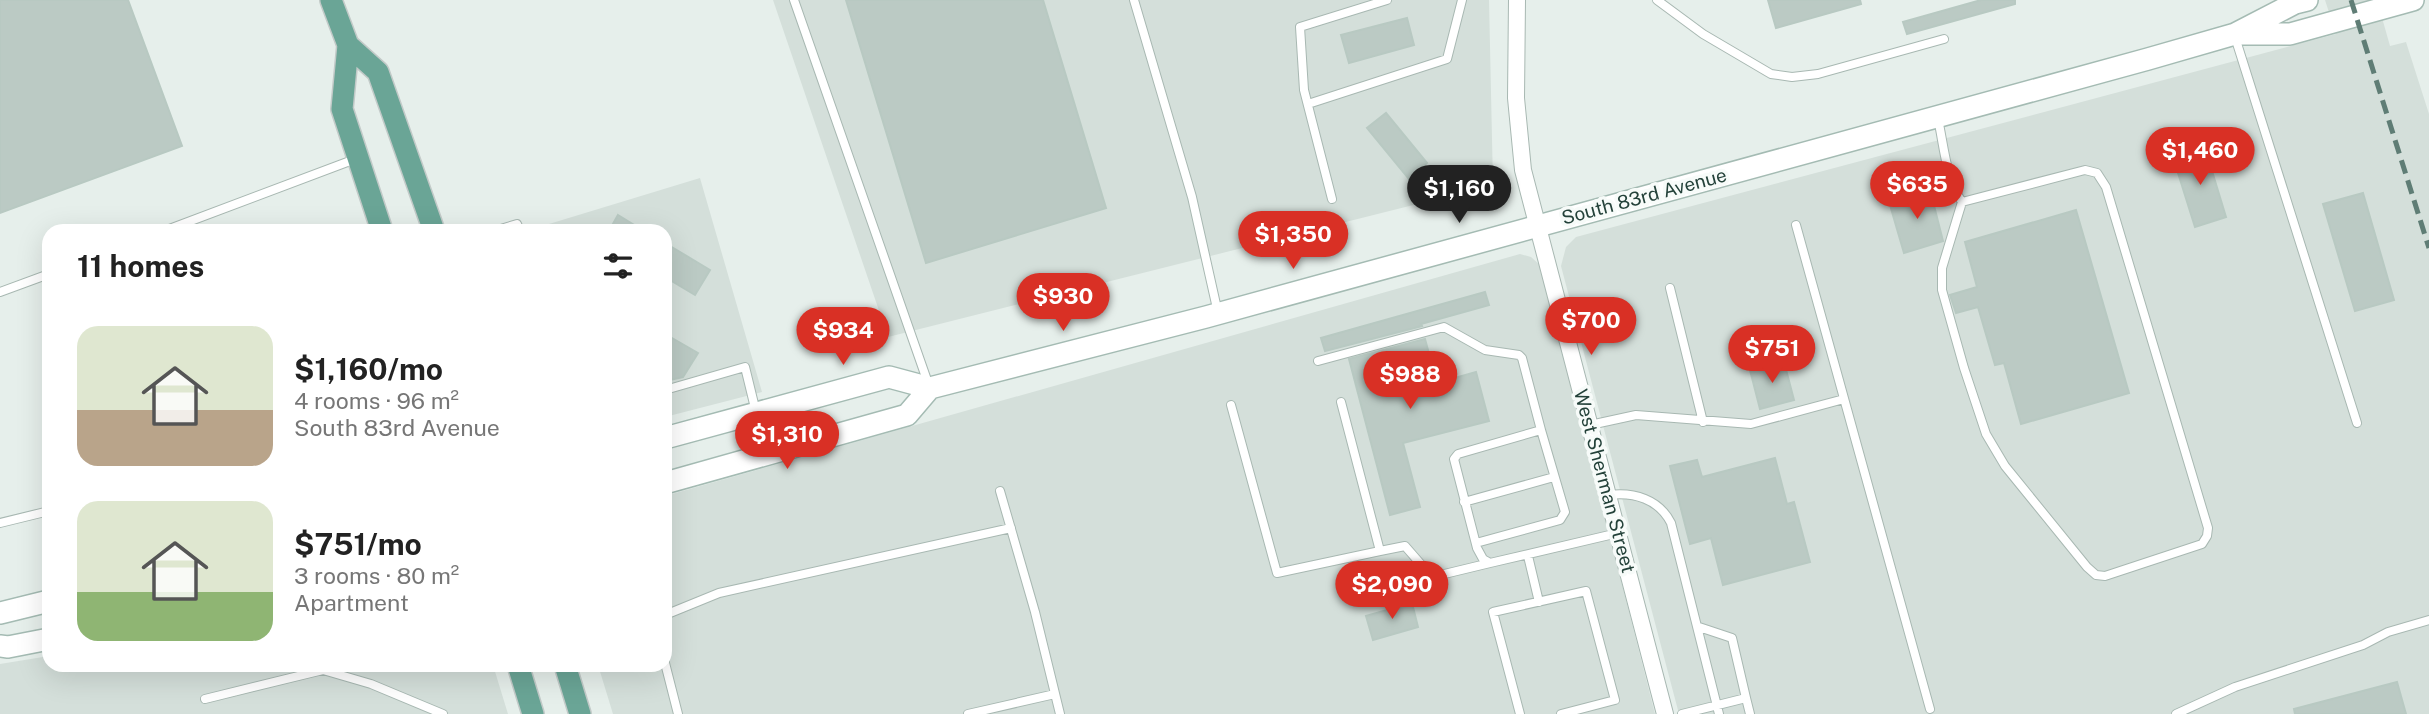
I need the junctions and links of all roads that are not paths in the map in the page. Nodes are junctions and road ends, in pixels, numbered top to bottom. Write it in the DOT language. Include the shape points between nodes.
graph roads {
  1 [pos="331,0"];
  2 [pos="794,0"];
  3 [pos="1134,0"];
  4 [pos="1387,0"];
  5 [pos="1462,0"];
  6 [pos="1517,0"];
  7 [pos="1657,0"];
  8 [pos="2307,0"];
  9 [pos="2413,0"];
  10 [pos="2235,34"];
  11 [pos="1944,39"];
  12 [pos="348,45"];
  13 [pos="1308,104"];
  14 [pos="1938,116"];
  15 [pos="358,158"];
  16 [pos="1332,199"];
  17 [pos="1962,202"];
  18 [pos="183,224"];
  19 [pos="380,224"];
  20 [pos="432,224"];
  21 [pos="1537,225"];
  22 [pos="1796,225"];
  23 [pos="42,277"];
  24 [pos="1670,288"];
  25 [pos="0,292"];
  26 [pos="1218,313"];
  27 [pos="1318,361"];
  28 [pos="672,388"];
  29 [pos="930,388"];
  30 [pos="1844,399"];
  31 [pos="1340,402"];
  32 [pos="1231,405"];
  33 [pos="756,413"];
  34 [pos="1703,422"];
  35 [pos="2357,423"];
  36 [pos="1590,425"];
  37 [pos="1541,430"];
  38 [pos="672,436"];
  39 [pos="1554,477"];
  40 [pos="672,481"];
  41 [pos="1000,491"];
  42 [pos="1609,495"];
  43 [pos="1464,502"];
  44 [pos="42,513"];
  45 [pos="0,523"];
  46 [pos="1011,528"];
  47 [pos="1618,533"];
  48 [pos="1476,543"];
  49 [pos="1380,551"];
  50 [pos="1528,556"];
  51 [pos="1490,563"];
  52 [pos="1539,602"];
  53 [pos="42,603"];
  54 [pos="672,612"];
  55 [pos="0,613"];
  56 [pos="2429,620"];
  57 [pos="1699,627"];
  58 [pos="42,640"];
  59 [pos="0,646"];
  60 [pos="315,672"];
  61 [pos="330,672"];
  62 [pos="520,672"];
  63 [pos="567,672"];
  64 [pos="667,672"];
  65 [pos="1055,694"];
  66 [pos="205,698"];
  67 [pos="1746,698"];
  68 [pos="1930,709"];
  69 [pos="1718,710"];
  70 [pos="443,714"];
  71 [pos="533,714"];
  72 [pos="580,714"];
  73 [pos="678,714"];
  74 [pos="968,714"];
  75 [pos="1060,714"];
  76 [pos="1520,714"];
  77 [pos="1561,714"];
  78 [pos="1665,714"];
  79 [pos="1682,714"];
  80 [pos="1750,714"];
  81 [pos="2176,714"];
  1 -- 12 [label="main road"];
  2 -- 29 [label="lane"];
  3 -- 26 [label="lane" via="1192,197"];
  4 -- 13 [label="lane" via="1300,27"];
  5 -- 13 [label="lane" via="1447,59"];
  6 -- 21 [label="street, West Sherman Street" via="1519,136"];
  7 -- 11 [label="lane" via="1771,74 1792,77"];
  8 -- 10 [label="main road, South 83rd Avenue"];
  9 -- 10 [label="main road, South 83rd Avenue" via="2290,34"];
  10 -- 14 [label="main road, South 83rd Avenue"];
  10 -- 35 [label="lane"];
  12 -- 15 [label="main road" via="342,109"];
  12 -- 20 [label="main road" via="378,72"];
  13 -- 16 [label="lane"];
  14 -- 17 [label="lane" via="1951,178"];
  14 -- 21 [label="main road, South 83rd Avenue"];
  15 -- 18 [label="lane"];
  15 -- 19 [label="main road"];
  17 -- 17 [label="lane" via="2085,170 2097,173 2106,187 2208,528 2202,544 2096,575 2005,466 1986,434 1942,290 1942,268"];
  21 -- 26 [label="main road, South 83rd Avenue"];
  21 -- 36 [label="street, West Sherman Street"];
  22 -- 30 [label="lane"];
  23 -- 25 [label="lane"];
  24 -- 34 [label="lane"];
  26 -- 29 [label="main road, South 83rd Avenue"];
  27 -- 37 [label="lane" via="1444,327 1485,350 1522,358"];
  28 -- 33 [label="lane" via="745,367"];
  29 -- 33 [label="main road, South 83rd Avenue" via="889,377"];
  29 -- 40 [label="main road" via="907,415"];
  30 -- 34 [label="lane" via="1751,424"];
  30 -- 68 [label="lane"];
  31 -- 49 [label="lane"];
  32 -- 49 [label="lane" via="1277,573"];
  33 -- 38 [label="main road, South 83rd Avenue"];
  34 -- 36 [label="lane" via="1636,415"];
  36 -- 42 [label="street, West Sherman Street"];
  37 -- 39 [label="lane"];
  37 -- 43 [label="lane" via="1455,457"];
  39 -- 43 [label="lane"];
  39 -- 48 [label="lane" via="1564,517"];
  41 -- 46 [label="lane"];
  42 -- 47 [label="street, West Sherman Street"];
  42 -- 57 [label="lane" via="1631,494 1666,513"];
  43 -- 48 [label="lane"];
  44 -- 45 [label="lane"];
  46 -- 54 [label="lane" via="719,593"];
  46 -- 65 [label="lane"];
  47 -- 50 [label="lane"];
  47 -- 78 [label="street, West Sherman Street"];
  48 -- 51 [label="lane"];
  49 -- 51 [label="lane" via="1405,546 1432,577"];
  50 -- 51 [label="lane"];
  50 -- 52 [label="lane"];
  52 -- 76 [label="lane" via="1493,612"];
  52 -- 77 [label="lane" via="1586,591 1615,700"];
  53 -- 55 [label="main road"];
  56 -- 81 [label="lane" via="2235,687"];
  57 -- 67 [label="lane" via="1732,638"];
  57 -- 69 [label="lane"];
  58 -- 59 [label="main road"];
  60 -- 66 [label="lane"];
  61 -- 70 [label="lane"];
  62 -- 71 [label="main road"];
  63 -- 72 [label="main road"];
  64 -- 73 [label="lane"];
  65 -- 74 [label="lane"];
  65 -- 75 [label="lane"];
  67 -- 69 [label="lane"];
  67 -- 80 [label="lane"];
  69 -- 79 [label="lane"];
}
